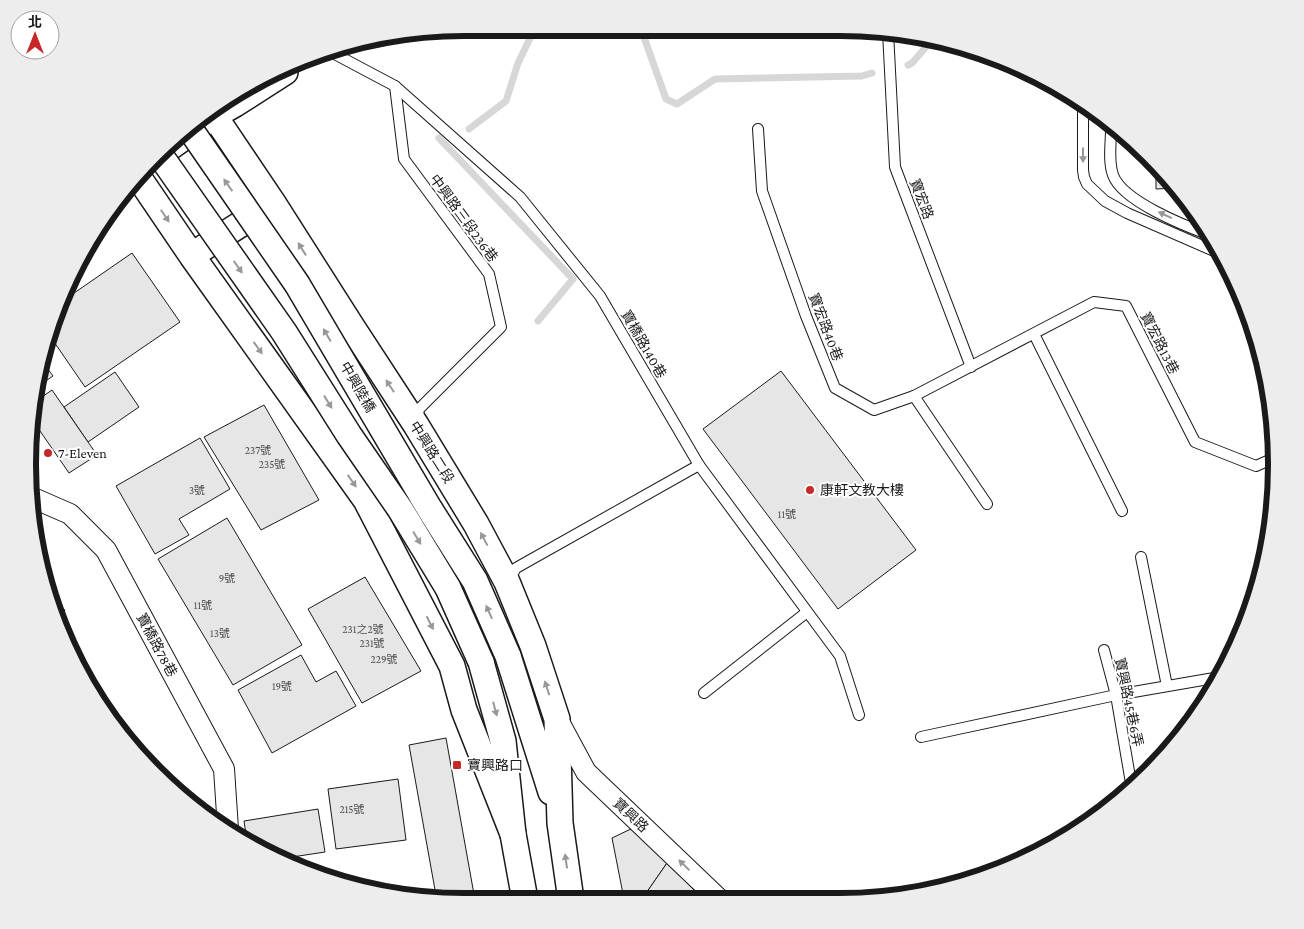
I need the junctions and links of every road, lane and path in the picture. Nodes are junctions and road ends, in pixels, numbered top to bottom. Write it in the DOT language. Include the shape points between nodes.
graph roads {
  1 [pos="888,39"];
  2 [pos="338,56"];
  3 [pos="395,86"];
  4 [pos="255,91"];
  5 [pos="231,106"];
  6 [pos="1082,112"];
  7 [pos="215,117"];
  8 [pos="758,129"];
  9 [pos="193,134"];
  10 [pos="1111,134"];
  11 [pos="164,160"];
  12 [pos="142,183"];
  13 [pos="273,203"];
  14 [pos="1197,229"];
  15 [pos="1209,248"];
  16 [pos="192,256"];
  17 [pos="1034,334"];
  18 [pos="971,367"];
  19 [pos="914,396"];
  20 [pos="416,425"];
  21 [pos="1268,461"];
  22 [pos="699,466"];
  23 [pos="38,500"];
  24 [pos="987,504"];
  25 [pos="1122,511"];
  26 [pos="1141,557"];
  27 [pos="508,582"];
  28 [pos="808,612"];
  29 [pos="1104,650"];
  30 [pos="508,656"];
  31 [pos="1210,679"];
  32 [pos="1167,686"];
  33 [pos="704,693"];
  34 [pos="1116,695"];
  35 [pos="859,715"];
  36 [pos="557,719"];
  37 [pos="922,737"];
  38 [pos="1130,778"];
  39 [pos="227,821"];
  40 [pos="560,823"];
  41 [pos="513,834"];
  42 [pos="524,893"];
  43 [pos="571,893"];
  44 [pos="713,893"];
  1 -- 18 [label="lane, 寶宏路" via="895,166"];
  2 -- 3 [label="lane, 寶橋路140巷"];
  3 -- 20 [label="lane, 中興路三段236巷" via="404,159 489,274 501,327 419,409"];
  3 -- 22 [label="lane, 寶橋路140巷" via="520,197 600,296"];
  4 -- 5 [label="street"];
  6 -- 15 [label="lane, one-way" via="1083,170 1093,191 1127,213"];
  7 -- 13 [label="street, 中興路二段"];
  8 -- 19 [label="lane, 寶宏路40巷" via="762,191 835,388 874,410"];
  30 -- 9 [label="street, 中興陸橋, one-way, bridge" via="475,580 297,284"];
  14 -- 10 [label="lane, one-way" via="1126,193 1113,177"];
  11 -- 41 [label="street, one-way, bridge" via="284,332 448,588 481,662 503,741"];
  12 -- 16 [label="street, one-way"];
  13 -- 16 [label="street"];
  20 -- 13 [label="street, 中興路二段, one-way"];
  16 -- 41 [label="street, one-way" via="366,500 452,666 464,710"];
  17 -- 18 [label="lane, 寶宏路13巷"];
  17 -- 21 [label="lane, 寶宏路13巷" via="1094,302 1126,306 1195,442 1256,466"];
  17 -- 25 [label="lane"];
  18 -- 19 [label="lane, 寶宏路40巷"];
  19 -- 24 [label="lane"];
  27 -- 20 [label="street, 中興路二段, one-way"];
  22 -- 27 [label="lane" via="516,568"];
  22 -- 28 [label="lane, 寶橋路140巷"];
  23 -- 39 [label="street, 寶橋路78巷" via="70,514 106,550 224,769"];
  26 -- 32 [label="lane"];
  36 -- 27 [label="street, 中興路二段, one-way"];
  28 -- 33 [label="lane"];
  28 -- 35 [label="lane, 寶橋路140巷" via="840,656"];
  29 -- 34 [label="lane, 寶興路45巷6弄"];
  30 -- 40 [label="street, 中興路二段"];
  31 -- 32 [label="lane"];
  32 -- 34 [label="lane"];
  34 -- 37 [label="lane"];
  34 -- 38 [label="lane, 寶興路45巷6弄"];
  36 -- 40 [label="street, 中興路二段"];
  44 -- 36 [label="street, 寶興路, one-way" via="586,772"];
  43 -- 40 [label="street, 中興路二段, one-way"];
  41 -- 42 [label="street"];
}
